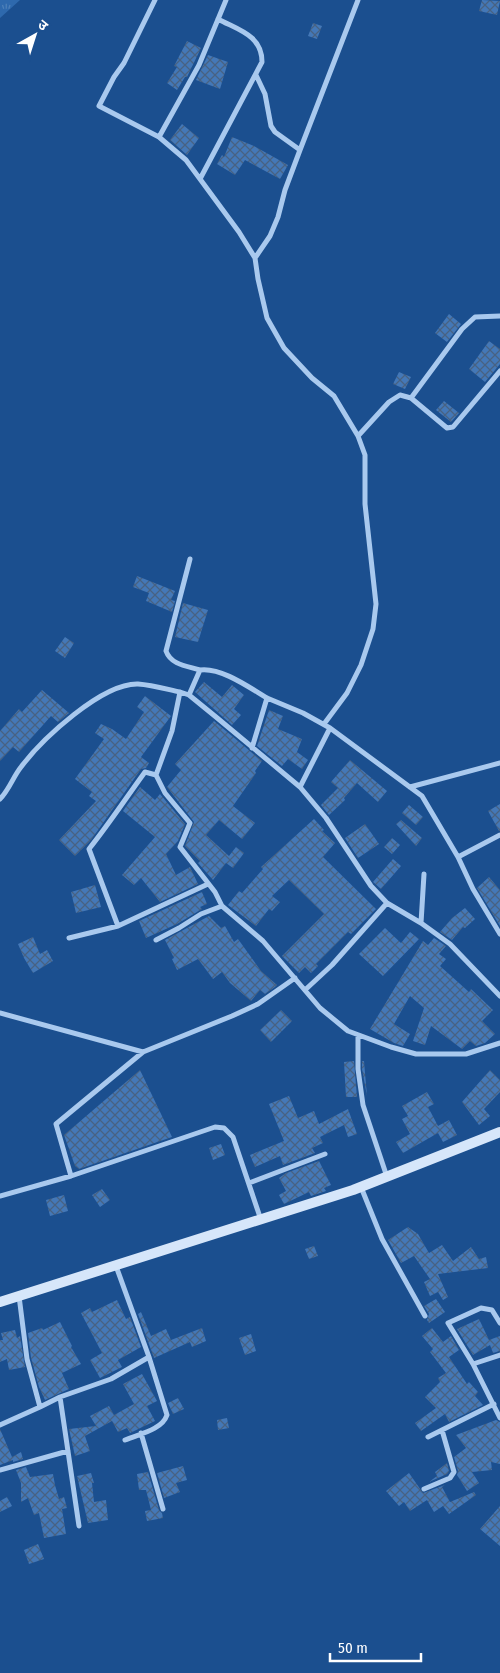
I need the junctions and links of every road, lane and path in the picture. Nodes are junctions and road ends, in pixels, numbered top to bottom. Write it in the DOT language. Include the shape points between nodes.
graph roads {
  1 [pos="156,0"];
  2 [pos="226,0"];
  3 [pos="358,0"];
  4 [pos="218,20"];
  5 [pos="256,75"];
  6 [pos="159,137"];
  7 [pos="300,150"];
  8 [pos="200,179"];
  9 [pos="255,258"];
  10 [pos="500,316"];
  11 [pos="500,371"];
  12 [pos="411,398"];
  13 [pos="358,436"];
  14 [pos="190,559"];
  15 [pos="200,670"];
  16 [pos="180,692"];
  17 [pos="189,695"];
  18 [pos="267,698"];
  19 [pos="324,724"];
  20 [pos="330,728"];
  21 [pos="252,748"];
  22 [pos="500,763"];
  23 [pos="156,775"];
  24 [pos="300,787"];
  25 [pos="410,787"];
  26 [pos="0,799"];
  27 [pos="500,835"];
  28 [pos="458,857"];
  29 [pos="424,874"];
  30 [pos="208,884"];
  31 [pos="387,903"];
  32 [pos="222,906"];
  33 [pos="421,923"];
  34 [pos="118,926"];
  35 [pos="500,934"];
  36 [pos="69,938"];
  37 [pos="156,940"];
  38 [pos="294,978"];
  39 [pos="305,990"];
  40 [pos="500,996"];
  41 [pos="0,1013"];
  42 [pos="358,1035"];
  43 [pos="500,1043"];
  44 [pos="144,1052"];
  45 [pos="500,1132"];
  46 [pos="324,1154"];
  47 [pos="71,1176"];
  48 [pos="387,1177"];
  49 [pos="249,1183"];
  50 [pos="361,1187"];
  51 [pos="0,1196"];
  52 [pos="261,1220"];
  53 [pos="116,1266"];
  54 [pos="18,1296"];
  55 [pos="0,1302"];
  56 [pos="425,1316"];
  57 [pos="500,1323"];
  58 [pos="500,1355"];
  59 [pos="149,1357"];
  60 [pos="473,1364"];
  61 [pos="60,1398"];
  62 [pos="494,1404"];
  63 [pos="40,1407"];
  64 [pos="500,1418"];
  65 [pos="0,1425"];
  66 [pos="442,1430"];
  67 [pos="141,1433"];
  68 [pos="428,1438"];
  69 [pos="125,1440"];
  70 [pos="68,1451"];
  71 [pos="0,1470"];
  72 [pos="424,1489"];
  73 [pos="163,1509"];
  74 [pos="79,1526"];
  1 -- 6 [label="street" via="98,106"];
  2 -- 4 [label="street"];
  3 -- 7 [label="street"];
  4 -- 5 [label="street" via="258,43 262,62"];
  4 -- 6 [label="street" via="199,65"];
  5 -- 7 [label="street" via="265,94 271,126"];
  5 -- 8 [label="street"];
  6 -- 8 [label="street" via="186,160"];
  7 -- 9 [label="street" via="278,217"];
  8 -- 9 [label="street"];
  9 -- 13 [label="street" via="268,318 284,348 334,396"];
  10 -- 12 [label="street" via="476,316 462,329"];
  11 -- 12 [label="street" via="453,427 448,428"];
  12 -- 13 [label="street" via="400,395 389,402"];
  13 -- 19 [label="street" via="365,455 365,504 376,604 374,621 361,665"];
  14 -- 15 [label="street" via="166,650 174,662"];
  15 -- 17 [label="street"];
  15 -- 18 [label="street" via="228,676"];
  16 -- 17 [label="street"];
  16 -- 23 [label="street" via="172,730"];
  16 -- 26 [label="street" via="136,684 109,691 81,709 51,735 20,768"];
  17 -- 21 [label="street"];
  18 -- 19 [label="street"];
  18 -- 21 [label="street"];
  19 -- 20 [label="street"];
  20 -- 24 [label="street"];
  20 -- 25 [label="street"];
  21 -- 24 [label="street"];
  22 -- 25 [label="street"];
  23 -- 30 [label="street" via="190,823 180,847"];
  23 -- 34 [label="street" via="145,772 89,849"];
  24 -- 31 [label="street"];
  25 -- 28 [label="street" via="422,796"];
  27 -- 28 [label="street"];
  28 -- 35 [label="street"];
  29 -- 33 [label="street"];
  30 -- 32 [label="street"];
  30 -- 34 [label="street"];
  31 -- 33 [label="street"];
  31 -- 39 [label="street" via="332,965"];
  32 -- 37 [label="street" via="200,914"];
  32 -- 38 [label="street" via="264,941"];
  33 -- 40 [label="street" via="450,944"];
  34 -- 36 [label="street"];
  38 -- 39 [label="street"];
  38 -- 44 [label="street" via="258,1004"];
  39 -- 42 [label="street" via="320,1008 348,1031"];
  41 -- 44 [label="street"];
  42 -- 43 [label="street" via="416,1054 466,1054"];
  42 -- 48 [label="street" via="363,1105"];
  44 -- 47 [label="street" via="56,1124"];
  45 -- 48 [label="main road"];
  46 -- 49 [label="street"];
  47 -- 49 [label="street" via="215,1127 224,1128 233,1137"];
  47 -- 51 [label="street"];
  48 -- 50 [label="main road"];
  49 -- 52 [label="street"];
  50 -- 52 [label="main road"];
  50 -- 56 [label="street" via="382,1239"];
  52 -- 53 [label="main road"];
  53 -- 54 [label="main road"];
  53 -- 59 [label="street"];
  54 -- 55 [label="main road"];
  54 -- 63 [label="street" via="27,1360"];
  57 -- 60 [label="street" via="492,1310 481,1308 448,1323"];
  58 -- 60 [label="street"];
  59 -- 61 [label="street" via="111,1379"];
  59 -- 67 [label="street" via="167,1415 158,1426"];
  60 -- 62 [label="street"];
  61 -- 63 [label="street"];
  61 -- 70 [label="street"];
  62 -- 64 [label="street"];
  62 -- 66 [label="street"];
  63 -- 65 [label="street"];
  66 -- 68 [label="street"];
  66 -- 72 [label="street" via="454,1472 450,1478"];
  67 -- 69 [label="street"];
  67 -- 73 [label="street"];
  70 -- 71 [label="street"];
  70 -- 74 [label="street"];
}
